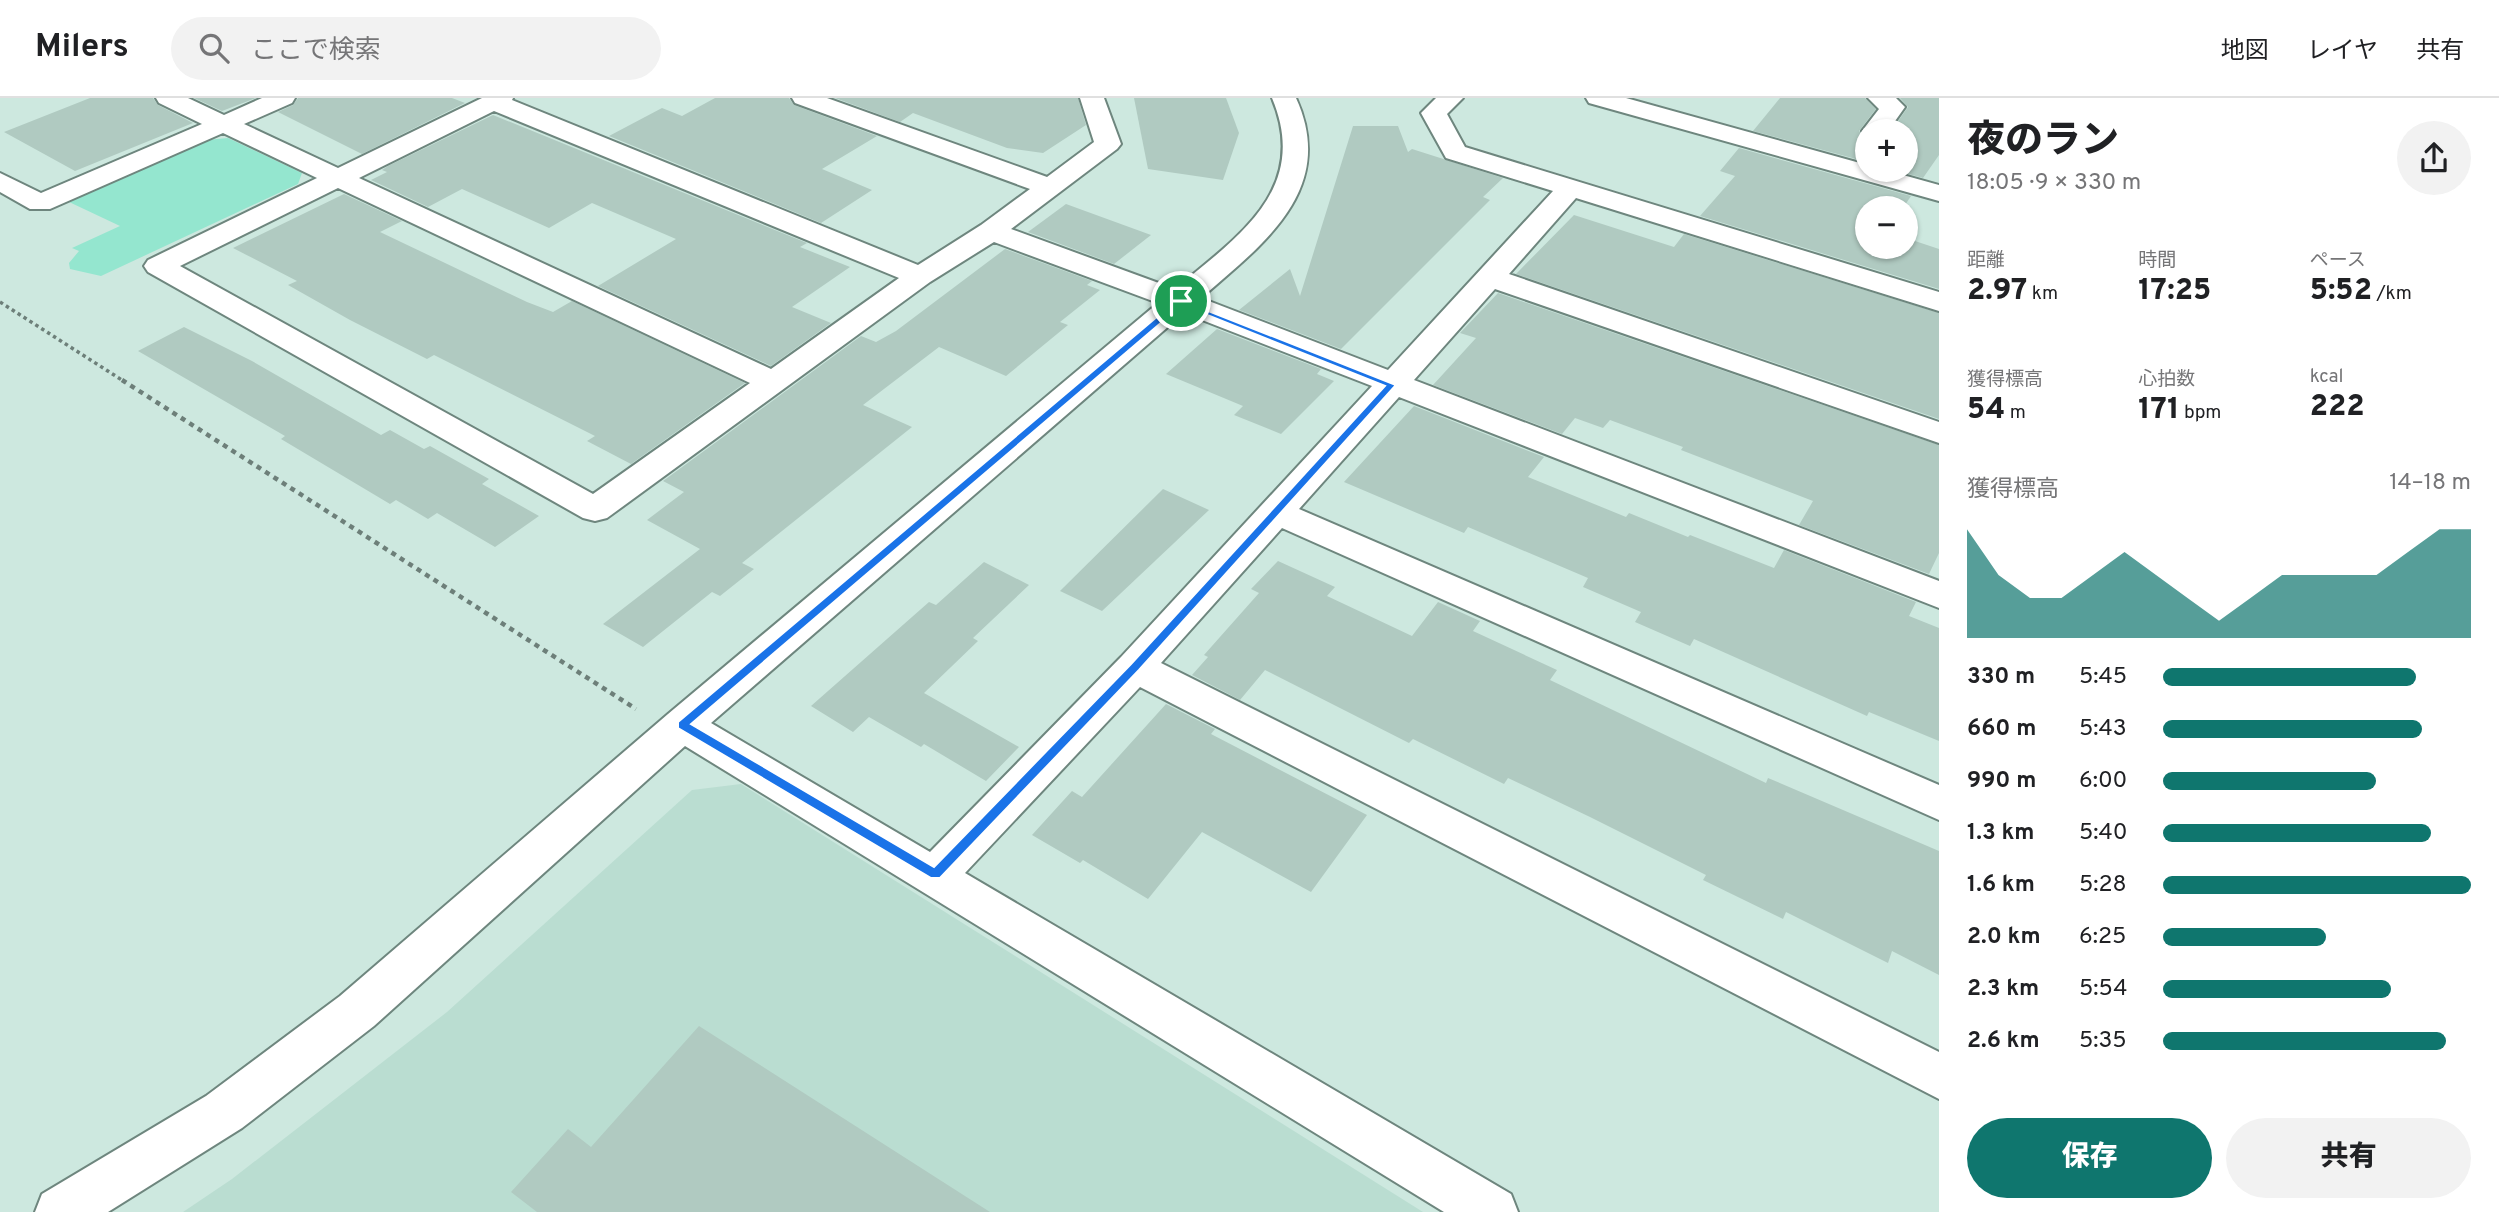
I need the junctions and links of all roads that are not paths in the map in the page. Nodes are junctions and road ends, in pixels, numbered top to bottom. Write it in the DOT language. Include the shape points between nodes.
graph roads {
  1 [pos="167,98"];
  2 [pos="284,98"];
  3 [pos="804,98"];
  4 [pos="1092,98"];
  5 [pos="1284,98"];
  6 [pos="1451,98"];
  7 [pos="1598,98"];
  8 [pos="1880,98"];
  9 [pos="498,100"];
  10 [pos="1884,119"];
  11 [pos="223,124"];
  12 [pos="1855,158"];
  13 [pos="1847,168"];
  14 [pos="338,177"];
  15 [pos="0,181"];
  16 [pos="1049,187"];
  17 [pos="1571,188"];
  18 [pos="1939,193"];
  19 [pos="991,231"];
  20 [pos="920,276"];
  21 [pos="1491,278"];
  22 [pos="1181,301"];
  23 [pos="1939,302"];
  24 [pos="774,382"];
  25 [pos="1391,385"];
  26 [pos="1939,433"];
  27 [pos="1278,513"];
  28 [pos="1939,595"];
  29 [pos="1135,667"];
  30 [pos="682,725"];
  31 [pos="1939,803"];
  32 [pos="935,874"];
  33 [pos="1939,1077"];
  34 [pos="61,1212"];
  35 [pos="1492,1212"];
  1 -- 11 [label="street"];
  2 -- 11 [label="street"];
  3 -- 16 [label="street"];
  4 -- 16 [label="street" via="1108,144"];
  5 -- 22 [label="street" via="1296,139 1295,173 1282,203 1259,233"];
  6 -- 17 [label="street" via="1434,113 1455,152"];
  7 -- 13 [label="street"];
  8 -- 10 [label="street" via="1893,107"];
  9 -- 14 [label="street"];
  9 -- 20 [label="street"];
  11 -- 14 [label="street"];
  11 -- 15 [label="street" via="40,204"];
  12 -- 13 [label="street"];
  13 -- 18 [label="street"];
  14 -- 24 [label="street"];
  14 -- 24 [label="street" via="158,266 595,510"];
  16 -- 19 [label="street"];
  17 -- 21 [label="street"];
  17 -- 23 [label="street"];
  19 -- 20 [label="street"];
  19 -- 22 [label="street"];
  20 -- 24 [label="street"];
  21 -- 25 [label="street"];
  21 -- 26 [label="street"];
  22 -- 25 [label="street"];
  22 -- 30 [label="street"];
  25 -- 27 [label="street"];
  25 -- 28 [label="street"];
  27 -- 29 [label="street"];
  27 -- 31 [label="street"];
  29 -- 32 [label="street"];
  29 -- 33 [label="street"];
  30 -- 32 [label="street"];
  30 -- 34 [label="street" via="357,1011 224,1112"];
  32 -- 35 [label="street"];
}
